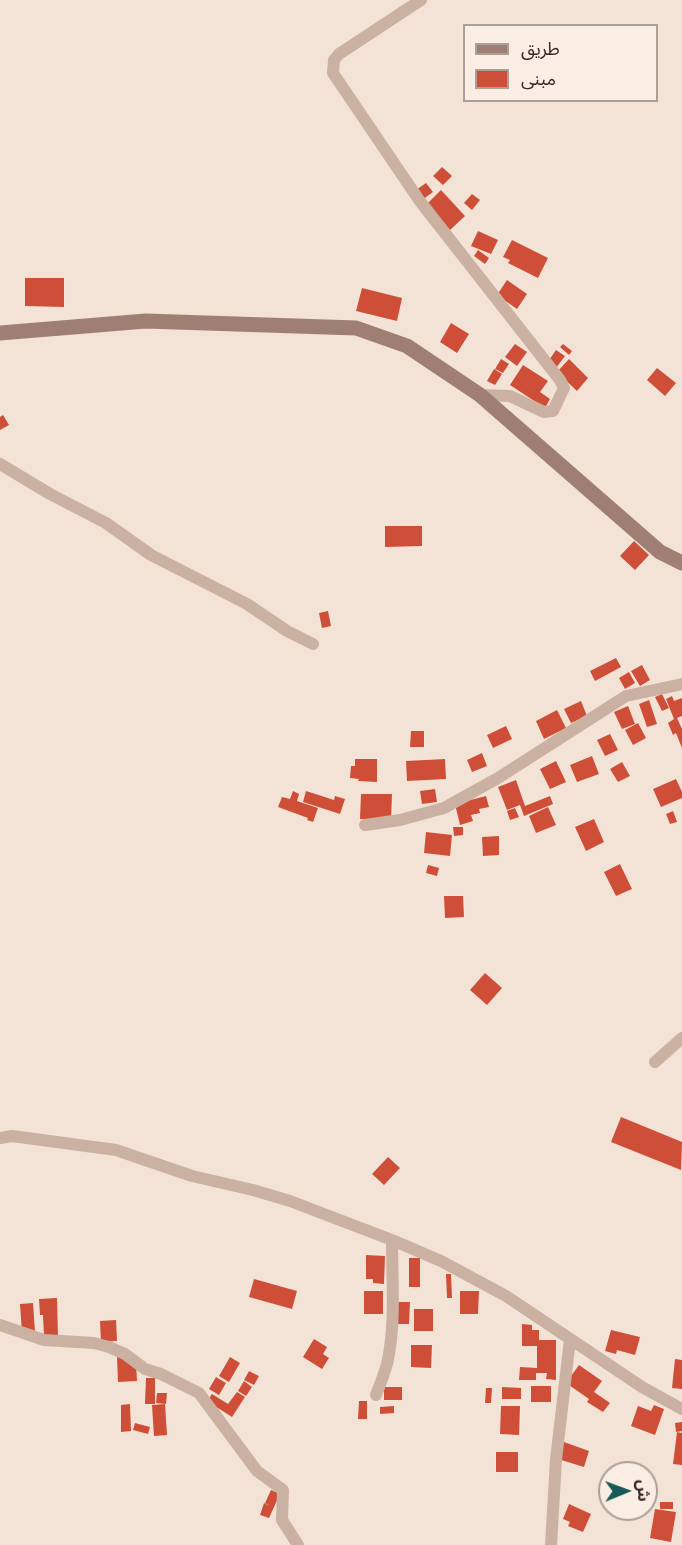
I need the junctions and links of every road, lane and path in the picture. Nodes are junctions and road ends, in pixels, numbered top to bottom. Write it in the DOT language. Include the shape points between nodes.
graph roads {
  1 [pos="421,0"];
  2 [pos="0,333"];
  3 [pos="480,395"];
  4 [pos="0,464"];
  5 [pos="682,563"];
  6 [pos="313,644"];
  7 [pos="682,684"];
  8 [pos="365,825"];
  9 [pos="682,1038"];
  10 [pos="655,1062"];
  11 [pos="0,1138"];
  12 [pos="392,1240"];
  13 [pos="0,1325"];
  14 [pos="570,1339"];
  15 [pos="376,1395"];
  16 [pos="682,1409"];
  17 [pos="298,1545"];
  18 [pos="551,1545"];
  1 -- 3 [label="street" via="339,54 333,73 419,200 564,388 549,413 510,396"];
  2 -- 3 [label="street" via="146,321 356,328 407,346"];
  3 -- 5 [label="street" via="660,552"];
  4 -- 6 [label="street" via="106,523 151,555 247,604"];
  7 -- 8 [label="street" via="626,696 444,808"];
  9 -- 10 [label="street"];
  11 -- 12 [label="street" via="22,1137 116,1150 192,1176 290,1201"];
  12 -- 14 [label="street" via="506,1296"];
  12 -- 15 [label="street" via="390,1343"];
  13 -- 17 [label="street" via="44,1341 109,1347 145,1369 199,1393 257,1472 283,1490 282,1520"];
  14 -- 16 [label="street"];
  14 -- 18 [label="street"];
}
